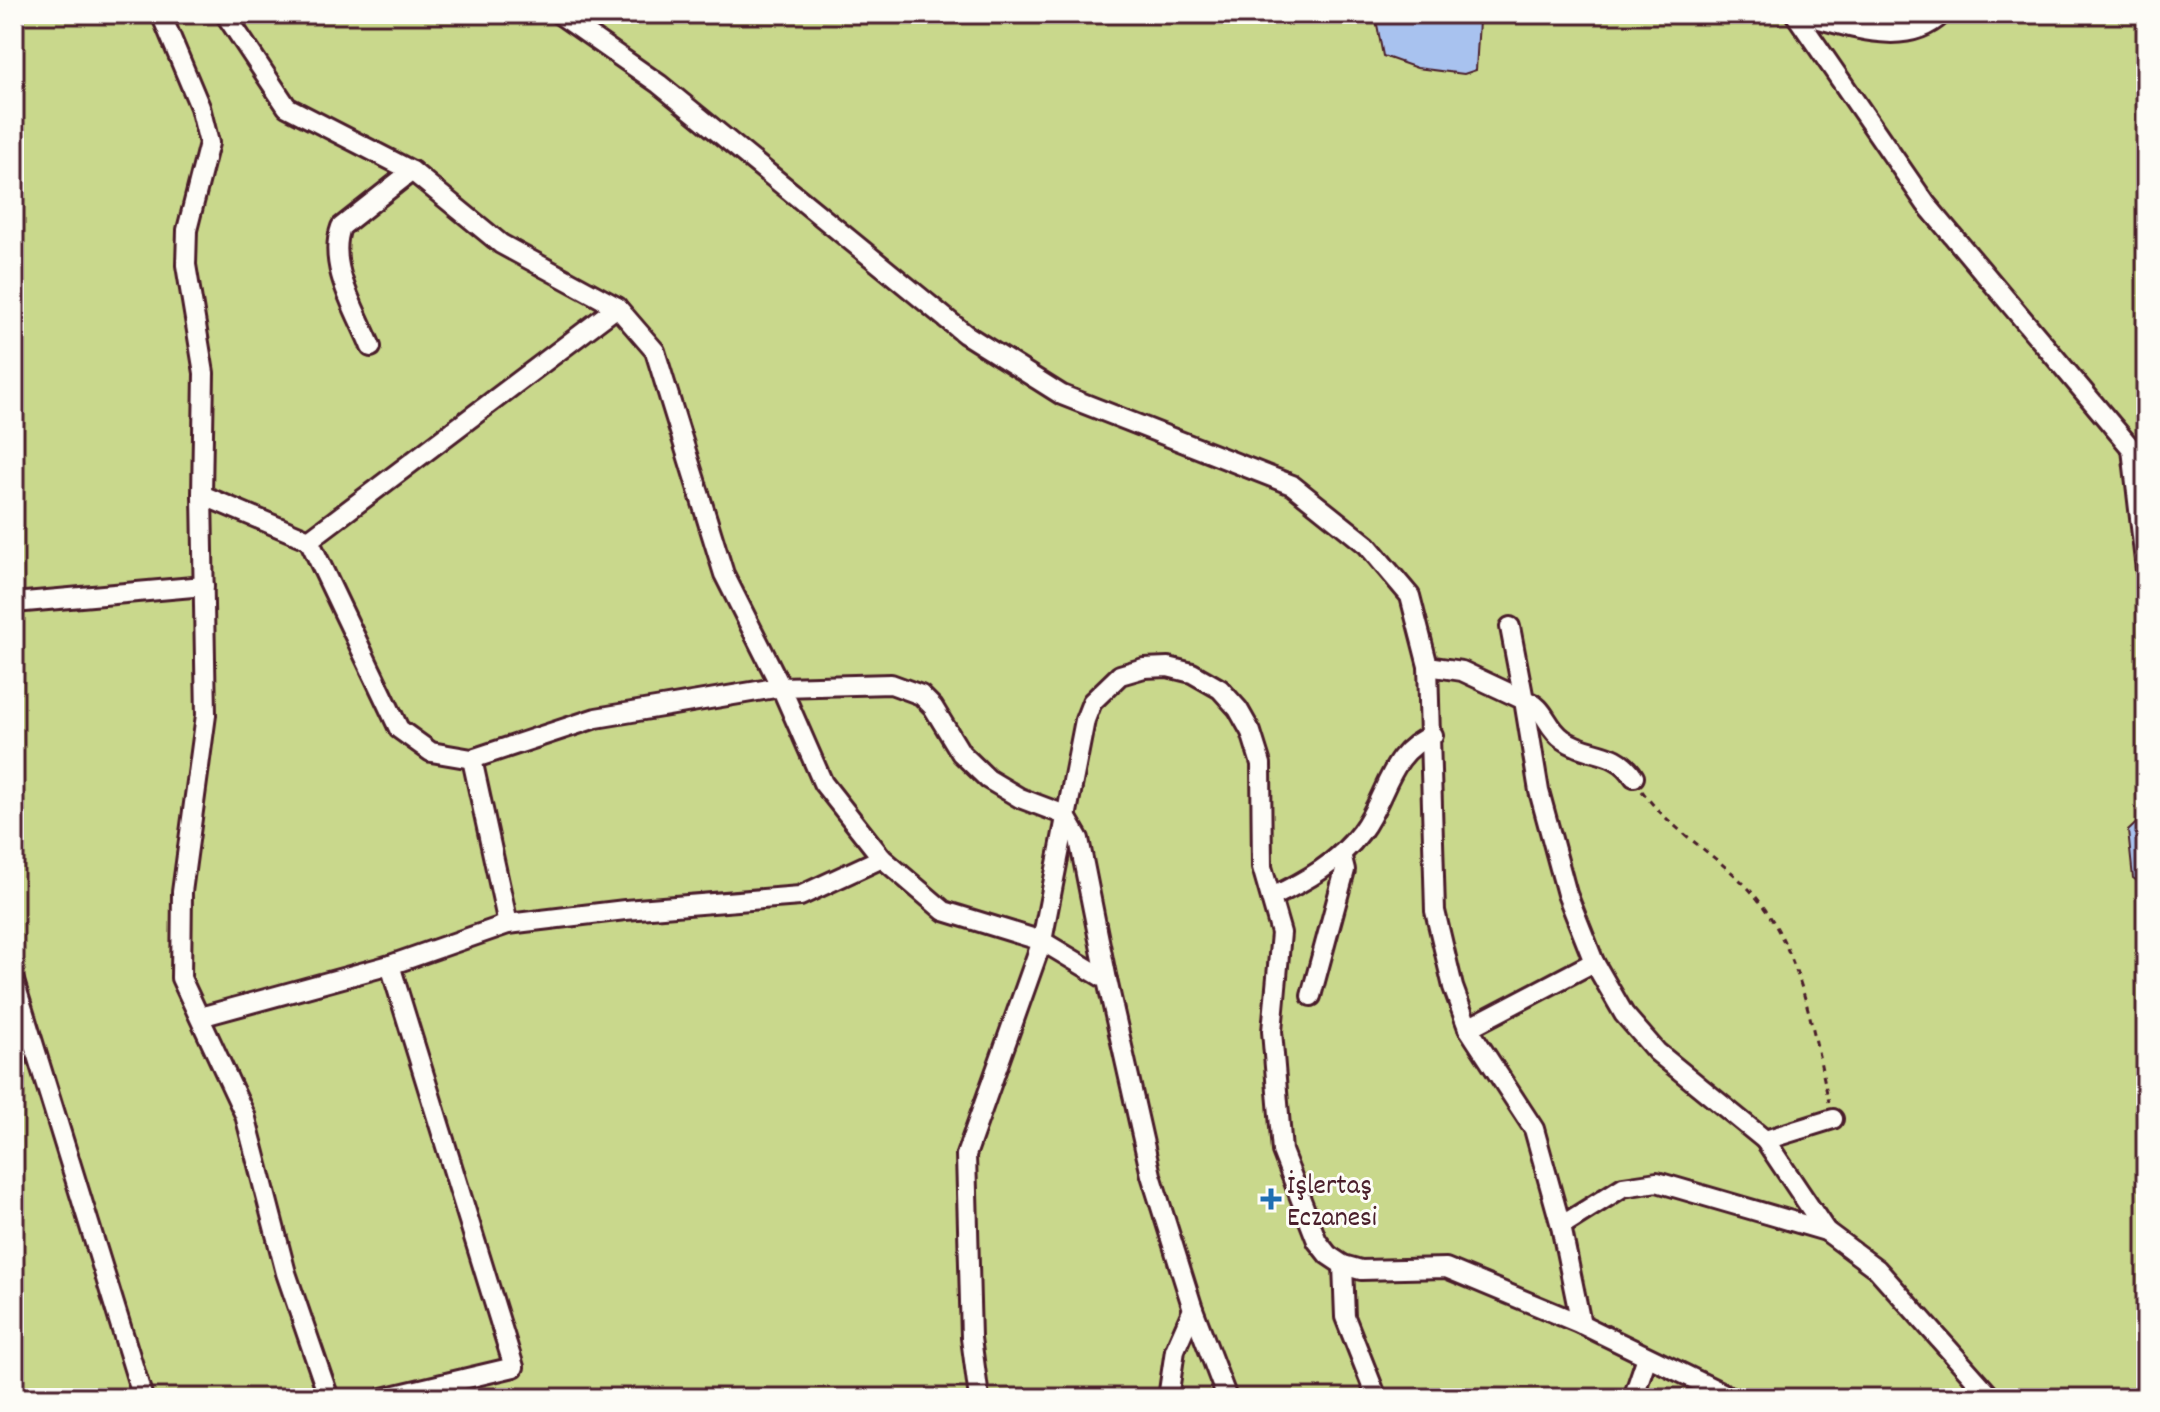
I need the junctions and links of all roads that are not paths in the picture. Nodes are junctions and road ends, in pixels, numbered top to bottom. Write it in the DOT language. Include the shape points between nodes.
graph roads {
  1 [pos="161,14"];
  2 [pos="225,14"];
  3 [pos="559,14"];
  4 [pos="1797,14"];
  5 [pos="1942,14"];
  6 [pos="412,171"];
  7 [pos="617,307"];
  8 [pos="371,347"];
  9 [pos="202,495"];
  10 [pos="309,540"];
  11 [pos="2146,570"];
  12 [pos="204,586"];
  13 [pos="14,603"];
  14 [pos="1510,627"];
  15 [pos="1428,666"];
  16 [pos="781,687"];
  17 [pos="1524,700"];
  18 [pos="1433,735"];
  19 [pos="472,759"];
  20 [pos="1634,777"];
  21 [pos="1065,815"];
  22 [pos="1341,854"];
  23 [pos="882,858"];
  24 [pos="1272,897"];
  25 [pos="508,924"];
  26 [pos="1042,941"];
  27 [pos="1594,962"];
  28 [pos="390,965"];
  29 [pos="1107,980"];
  30 [pos="14,981"];
  31 [pos="1311,996"];
  32 [pos="200,1017"];
  33 [pos="1468,1028"];
  34 [pos="1833,1119"];
  35 [pos="1765,1140"];
  36 [pos="1561,1226"];
  37 [pos="1826,1231"];
  38 [pos="1343,1265"];
  39 [pos="1193,1309"];
  40 [pos="1581,1324"];
  41 [pos="1647,1357"];
  42 [pos="143,1398"];
  43 [pos="329,1398"];
  44 [pos="383,1398"];
  45 [pos="979,1398"];
  46 [pos="1168,1398"];
  47 [pos="1227,1398"];
  48 [pos="1377,1398"];
  49 [pos="1633,1398"];
  50 [pos="1733,1398"];
  51 [pos="1992,1398"];
  1 -- 9 [label="street" via="200,107 209,143 187,230 186,265 204,373"];
  2 -- 6 [label="street" via="287,107"];
  3 -- 15 [label="street" via="659,84 965,334 1062,395 1292,485 1367,545 1410,596"];
  4 -- 5 [label="street" via="1897,35 1915,33"];
  4 -- 11 [label="street" via="1926,204 2132,449"];
  6 -- 7 [label="street" via="501,244"];
  6 -- 8 [label="street" via="341,227 337,237 339,268"];
  7 -- 10 [label="street"];
  7 -- 16 [label="street" via="655,351 724,574"];
  9 -- 10 [label="street"];
  9 -- 12 [label="street"];
  10 -- 19 [label="street" via="399,729 431,752"];
  12 -- 13 [label="street"];
  12 -- 32 [label="street" via="206,715 182,906 181,978"];
  14 -- 17 [label="street"];
  15 -- 17 [label="street" via="1462,671"];
  15 -- 18 [label="street"];
  16 -- 19 [label="street" via="596,718"];
  16 -- 21 [label="street" via="907,687 933,707 961,753 988,779"];
  16 -- 23 [label="street" via="823,783"];
  17 -- 20 [label="street" via="1542,710 1563,740 1610,754"];
  17 -- 27 [label="street" via="1539,791 1567,894"];
  18 -- 22 [label="street" via="1402,753 1373,814"];
  18 -- 33 [label="street" via="1435,911"];
  19 -- 25 [label="street"];
  21 -- 24 [label="street" via="1085,720 1105,687 1120,675 1144,668 1192,673 1220,689 1251,732 1261,764 1262,867"];
  21 -- 26 [label="street"];
  21 -- 29 [label="street" via="1079,839"];
  22 -- 24 [label="street"];
  22 -- 31 [label="street" via="1345,870"];
  23 -- 25 [label="street" via="800,896"];
  23 -- 26 [label="street" via="944,911"];
  24 -- 38 [label="street" via="1281,933 1272,1031 1282,1151 1317,1241"];
  25 -- 28 [label="street"];
  26 -- 29 [label="street"];
  26 -- 45 [label="street" via="966,1155 971,1338"];
  27 -- 33 [label="street"];
  27 -- 35 [label="street" via="1638,1033"];
  28 -- 32 [label="street"];
  28 -- 44 [label="street" via="514,1367"];
  29 -- 39 [label="street" via="1151,1175"];
  30 -- 42 [label="street"];
  32 -- 43 [label="street" via="245,1115 286,1273"];
  33 -- 36 [label="street" via="1534,1129"];
  34 -- 35 [label="street"];
  35 -- 37 [label="street"];
  36 -- 37 [label="street" via="1623,1187 1657,1182"];
  36 -- 40 [label="street"];
  37 -- 51 [label="street" via="1877,1269"];
  38 -- 40 [label="street" via="1361,1270 1446,1268"];
  38 -- 48 [label="street" via="1345,1317"];
  39 -- 46 [label="street" via="1175,1350"];
  39 -- 47 [label="street"];
  40 -- 41 [label="street"];
  41 -- 49 [label="street"];
  41 -- 50 [label="street"];
}
